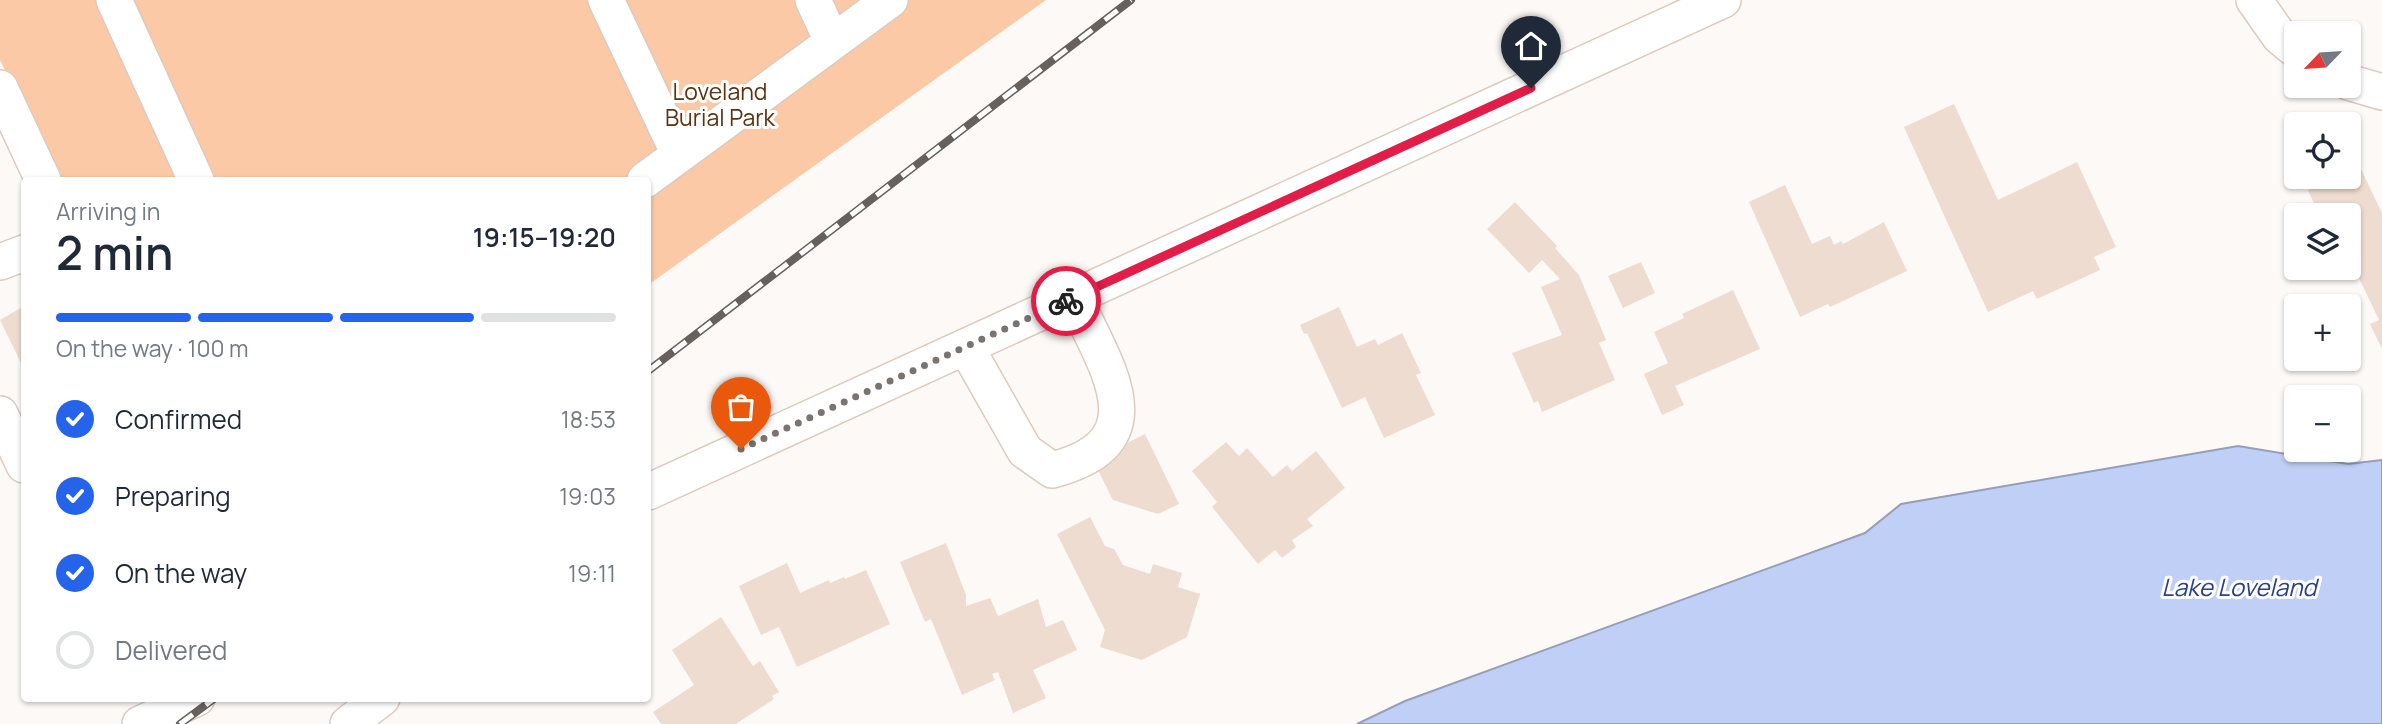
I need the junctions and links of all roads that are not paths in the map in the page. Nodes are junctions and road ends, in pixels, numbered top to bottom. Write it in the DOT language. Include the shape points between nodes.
graph roads {
  1 [pos="114,0"];
  2 [pos="606,0"];
  3 [pos="813,0"];
  4 [pos="890,0"];
  5 [pos="1723,0"];
  6 [pos="2254,0"];
  7 [pos="2284,40"];
  8 [pos="832,41"];
  9 [pos="2361,86"];
  10 [pos="0,89"];
  11 [pos="2382,92"];
  12 [pos="679,154"];
  13 [pos="42,177"];
  14 [pos="195,177"];
  15 [pos="649,177"];
  16 [pos="21,254"];
  17 [pos="0,262"];
  18 [pos="1074,297"];
  19 [pos="966,347"];
  20 [pos="0,414"];
  21 [pos="21,459"];
  22 [pos="655,492"];
  23 [pos="128,702"];
  24 [pos="188,702"];
  25 [pos="377,702"];
  26 [pos="138,724"];
  27 [pos="348,724"];
  1 -- 14 [label="street"];
  2 -- 12 [label="street"];
  3 -- 8 [label="street"];
  4 -- 8 [label="street"];
  5 -- 18 [label="street"];
  6 -- 7 [label="street"];
  8 -- 12 [label="street"];
  9 -- 11 [label="street"];
  10 -- 13 [label="street"];
  12 -- 15 [label="street"];
  16 -- 17 [label="street"];
  18 -- 19 [label="street"];
  18 -- 19 [label="street" via="1118,395 1117,425 1101,447 1074,465 1052,470 1025,451"];
  19 -- 22 [label="street"];
  20 -- 21 [label="street"];
  23 -- 26 [label="street"];
  24 -- 26 [label="street"];
  25 -- 27 [label="street"];
}
